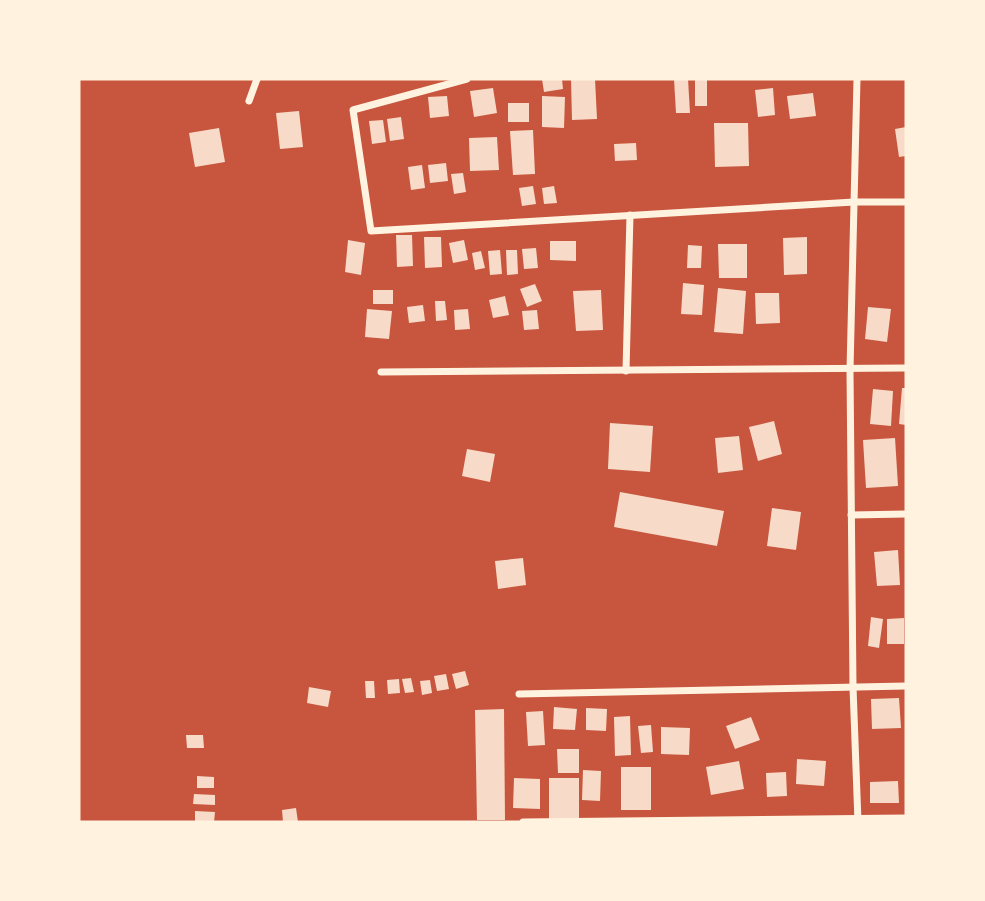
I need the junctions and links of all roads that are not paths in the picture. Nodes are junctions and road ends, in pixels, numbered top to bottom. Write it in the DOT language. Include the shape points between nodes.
graph roads {
  1 [pos="257,79"];
  2 [pos="467,79"];
  3 [pos="857,79"];
  4 [pos="249,101"];
  5 [pos="854,202"];
  6 [pos="906,202"];
  7 [pos="631,215"];
  8 [pos="906,368"];
  9 [pos="850,370"];
  10 [pos="626,371"];
  11 [pos="381,372"];
  12 [pos="851,514"];
  13 [pos="906,514"];
  14 [pos="906,686"];
  15 [pos="853,687"];
  16 [pos="519,694"];
  17 [pos="906,818"];
  18 [pos="858,820"];
  19 [pos="523,822"];
  1 -- 4 [label="street"];
  2 -- 7 [label="street" via="353,110 371,231"];
  3 -- 5 [label="street"];
  5 -- 6 [label="street"];
  5 -- 7 [label="street"];
  5 -- 9 [label="street"];
  7 -- 10 [label="street"];
  8 -- 9 [label="street"];
  9 -- 10 [label="street"];
  9 -- 12 [label="street"];
  10 -- 11 [label="street"];
  12 -- 13 [label="street"];
  12 -- 15 [label="street"];
  14 -- 15 [label="street"];
  15 -- 16 [label="street"];
  15 -- 18 [label="street"];
  17 -- 18 [label="street"];
  18 -- 19 [label="street"];
}
